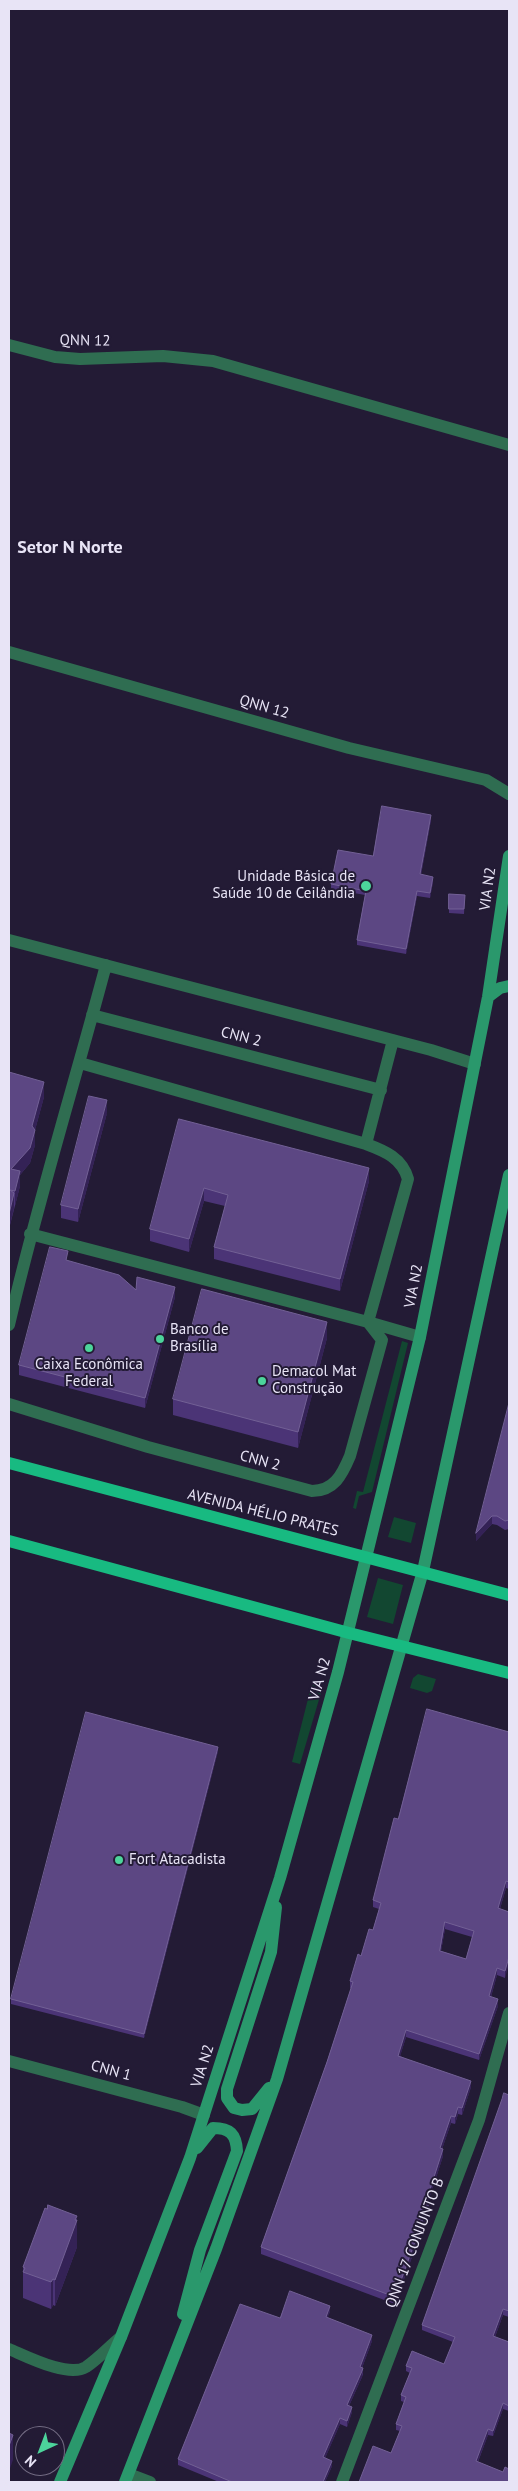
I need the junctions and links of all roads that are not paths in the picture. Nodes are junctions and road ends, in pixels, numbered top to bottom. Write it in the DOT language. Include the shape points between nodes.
graph roads {
  1 [pos="9,345"];
  2 [pos="509,444"];
  3 [pos="9,652"];
  4 [pos="509,794"];
  5 [pos="509,856"];
  6 [pos="9,940"];
  7 [pos="106,965"];
  8 [pos="509,986"];
  9 [pos="488,997"];
  10 [pos="92,1015"];
  11 [pos="393,1040"];
  12 [pos="80,1064"];
  13 [pos="475,1064"];
  14 [pos="381,1090"];
  15 [pos="366,1144"];
  16 [pos="509,1175"];
  17 [pos="30,1234"];
  18 [pos="368,1322"];
  19 [pos="9,1325"];
  20 [pos="420,1337"];
  21 [pos="9,1404"];
  22 [pos="9,1463"];
  23 [pos="9,1542"];
  24 [pos="366,1556"];
  25 [pos="423,1571"];
  26 [pos="509,1595"];
  27 [pos="349,1633"];
  28 [pos="403,1646"];
  29 [pos="509,1673"];
  30 [pos="280,1878"];
  31 [pos="509,2013"];
  32 [pos="9,2061"];
  33 [pos="277,2078"];
  34 [pos="204,2115"];
  35 [pos="190,2158"];
  36 [pos="121,2337"];
  37 [pos="9,2349"];
  38 [pos="169,2370"];
  39 [pos="127,2478"];
  40 [pos="60,2482"];
  41 [pos="150,2482"];
  42 [pos="342,2482"];
  1 -- 2 [label="street, QNN 12" via="64,358 164,356 213,361"];
  3 -- 4 [label="street, QNN 12" via="348,748 486,780"];
  5 -- 9 [label="main road, VIA N2"];
  6 -- 7 [label="street"];
  7 -- 10 [label="street"];
  7 -- 11 [label="street"];
  8 -- 9 [label="main road"];
  9 -- 13 [label="main road, VIA N2"];
  10 -- 12 [label="street"];
  10 -- 14 [label="street, CNN 2"];
  11 -- 13 [label="street"];
  11 -- 14 [label="street"];
  12 -- 15 [label="street"];
  12 -- 17 [label="street"];
  13 -- 20 [label="main road, VIA N2"];
  14 -- 15 [label="street"];
  15 -- 18 [label="street" via="384,1150 400,1162 408,1179"];
  16 -- 25 [label="main road"];
  17 -- 18 [label="street"];
  17 -- 19 [label="street"];
  18 -- 20 [label="street"];
  18 -- 21 [label="street, CNN 2" via="382,1340 350,1456 338,1480 322,1491 148,1447"];
  20 -- 24 [label="main road, VIA N2"];
  22 -- 24 [label="main road, AVENIDA HÉLIO PRATES"];
  23 -- 27 [label="main road"];
  24 -- 25 [label="main road, AVENIDA HÉLIO PRATES"];
  24 -- 27 [label="main road, VIA N2"];
  25 -- 26 [label="main road, AVENIDA HÉLIO PRATES"];
  25 -- 28 [label="main road"];
  27 -- 28 [label="main road"];
  27 -- 30 [label="main road, VIA N2"];
  28 -- 29 [label="main road"];
  28 -- 33 [label="main road"];
  30 -- 33 [label="main road" via="271,1952 227,2088 227,2098 234,2108 252,2109"];
  30 -- 34 [label="main road, VIA N2"];
  31 -- 42 [label="street, QNN 17 CONJUNTO B" via="479,2120"];
  32 -- 34 [label="street, CNN 1"];
  33 -- 38 [label="main road"];
  34 -- 35 [label="main road, VIA N2"];
  35 -- 36 [label="main road, VIA N2"];
  35 -- 38 [label="main road" via="213,2128 227,2129 236,2140 237,2151 200,2250"];
  36 -- 37 [label="street" via="84,2368 74,2371 51,2366"];
  36 -- 40 [label="main road, VIA N2"];
  38 -- 39 [label="main road"];
  39 -- 41 [label="street"];
}
